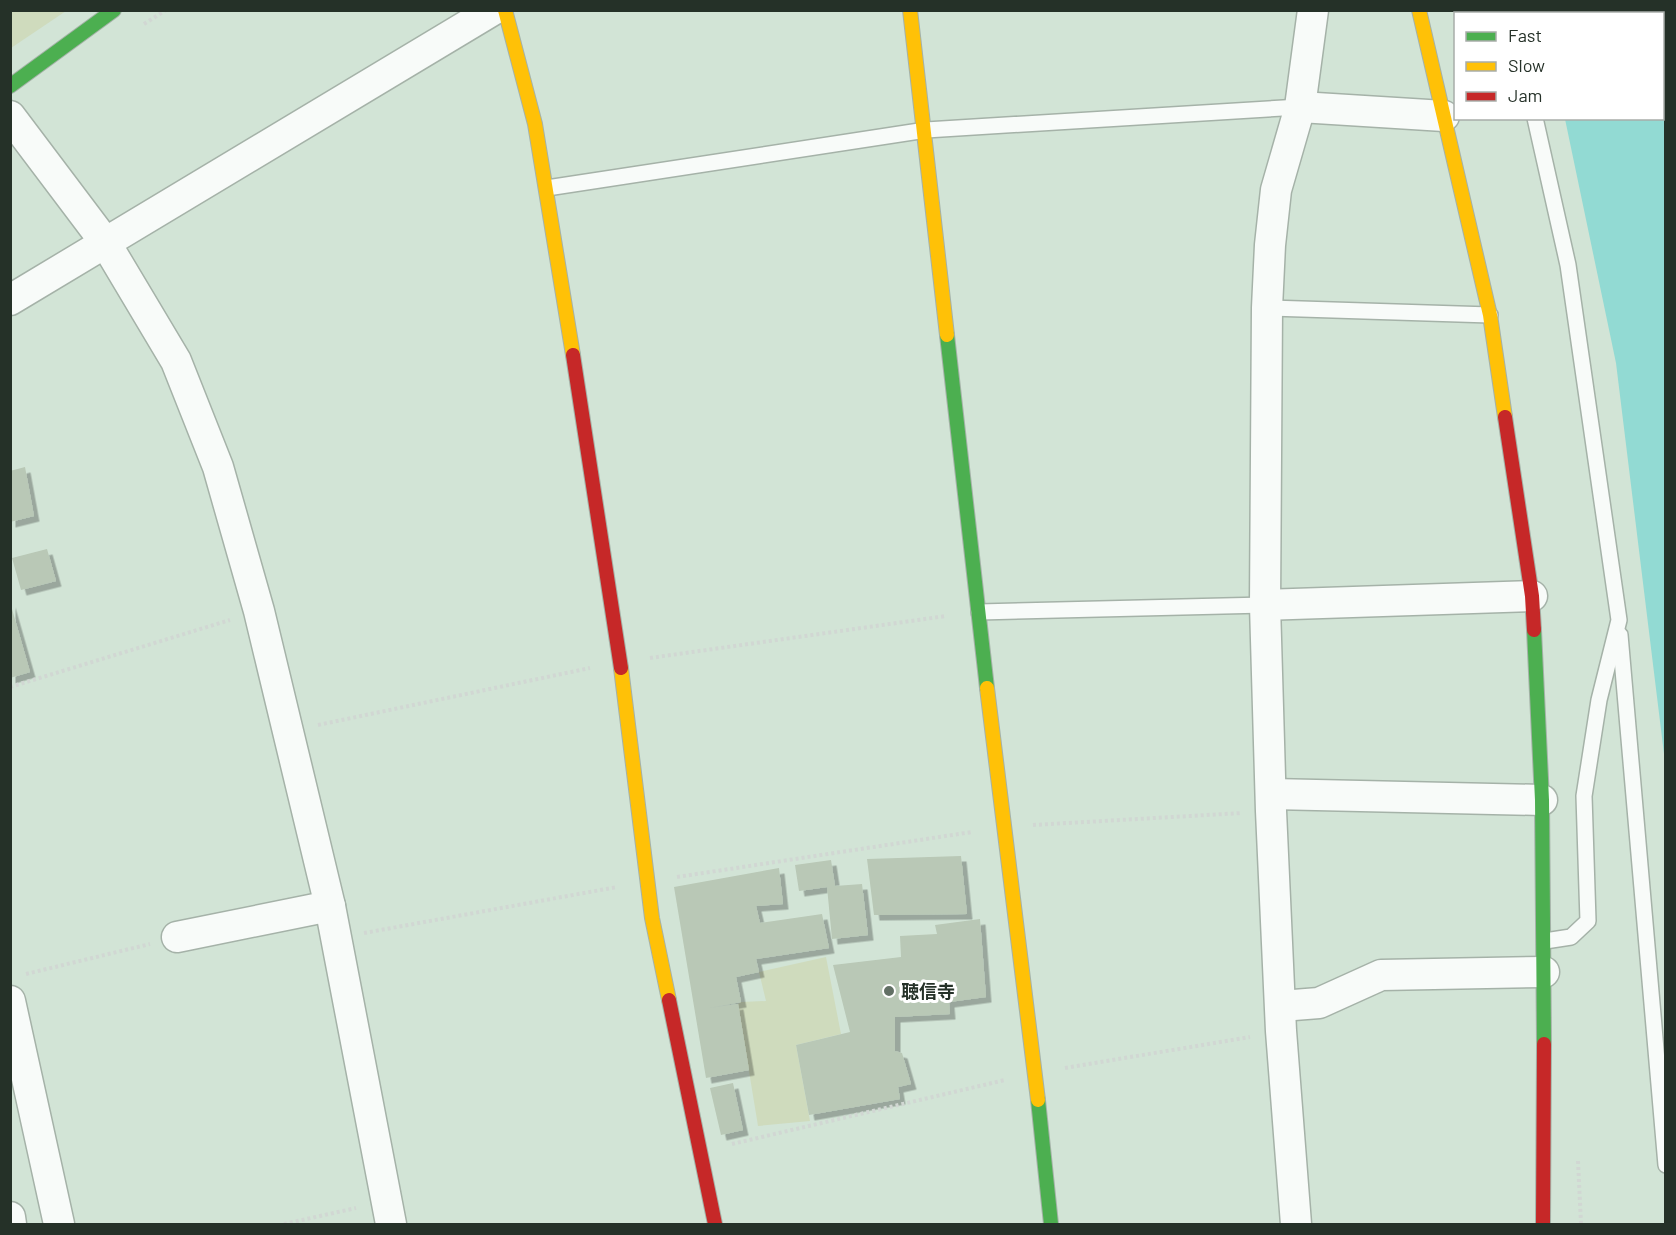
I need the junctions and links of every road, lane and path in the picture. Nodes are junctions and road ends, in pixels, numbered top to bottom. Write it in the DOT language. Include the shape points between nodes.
graph roads {
  1 [pos="114,10"];
  2 [pos="493,10"];
  3 [pos="505,10"];
  4 [pos="910,10"];
  5 [pos="1314,10"];
  6 [pos="1419,10"];
  7 [pos="10,86"];
  8 [pos="1300,107"];
  9 [pos="10,116"];
  10 [pos="1444,116"];
  11 [pos="1535,120"];
  12 [pos="926,130"];
  13 [pos="547,188"];
  14 [pos="105,242"];
  15 [pos="10,300"];
  16 [pos="1267,308"];
  17 [pos="1490,315"];
  18 [pos="1532,596"];
  19 [pos="1265,604"];
  20 [pos="260,611"];
  21 [pos="979,612"];
  22 [pos="1619,620"];
  23 [pos="620,662"];
  24 [pos="10,687"];
  25 [pos="288,732"];
  26 [pos="1542,800"];
  27 [pos="1271,803"];
  28 [pos="1003,827"];
  29 [pos="647,882"];
  30 [pos="330,906"];
  31 [pos="177,937"];
  32 [pos="337,938"];
  33 [pos="1545,941"];
  34 [pos="1544,972"];
  35 [pos="16,988"];
  36 [pos="1281,1019"];
  37 [pos="1035,1073"];
  38 [pos="699,1152"];
  39 [pos="1665,1165"];
  40 [pos="389,1213"];
  41 [pos="10,1217"];
  42 [pos="11,1224"];
  43 [pos="59,1224"];
  44 [pos="284,1224"];
  45 [pos="715,1224"];
  46 [pos="1051,1224"];
  47 [pos="1296,1224"];
  48 [pos="1543,1224"];
  1 -- 7 [label="street"];
  2 -- 14 [label="street"];
  3 -- 13 [label="street" via="536,124"];
  4 -- 12 [label="street"];
  5 -- 8 [label="street"];
  6 -- 10 [label="street"];
  8 -- 10 [label="street"];
  8 -- 12 [label="lane"];
  8 -- 16 [label="street" via="1276,190"];
  9 -- 14 [label="street"];
  10 -- 17 [label="street"];
  11 -- 22 [label="lane" via="1568,265"];
  12 -- 13 [label="lane"];
  12 -- 21 [label="street"];
  13 -- 23 [label="street"];
  14 -- 15 [label="street"];
  14 -- 20 [label="street" via="176,361 218,467"];
  16 -- 17 [label="lane"];
  16 -- 19 [label="street"];
  17 -- 18 [label="street"];
  18 -- 19 [label="street"];
  18 -- 26 [label="street"];
  19 -- 21 [label="lane"];
  19 -- 27 [label="street"];
  20 -- 24 [label="path"];
  20 -- 25 [label="street"];
  21 -- 23 [label="path"];
  21 -- 28 [label="street"];
  22 -- 33 [label="lane" via="1599,700 1584,796 1588,921 1571,937"];
  22 -- 39 [label="lane"];
  23 -- 25 [label="path"];
  23 -- 29 [label="street"];
  25 -- 30 [label="street"];
  26 -- 27 [label="street"];
  26 -- 33 [label="street"];
  27 -- 28 [label="path"];
  27 -- 36 [label="street"];
  28 -- 29 [label="path"];
  28 -- 37 [label="street"];
  29 -- 32 [label="path"];
  29 -- 38 [label="street"];
  30 -- 31 [label="street"];
  30 -- 32 [label="street"];
  31 -- 35 [label="path"];
  32 -- 40 [label="street"];
  33 -- 34 [label="street"];
  34 -- 36 [label="street" via="1381,975"];
  34 -- 48 [label="street"];
  35 -- 43 [label="street"];
  36 -- 37 [label="path"];
  36 -- 47 [label="street"];
  37 -- 38 [label="path"];
  37 -- 46 [label="street"];
  38 -- 45 [label="street"];
  40 -- 44 [label="path"];
  41 -- 42 [label="street"];
}
